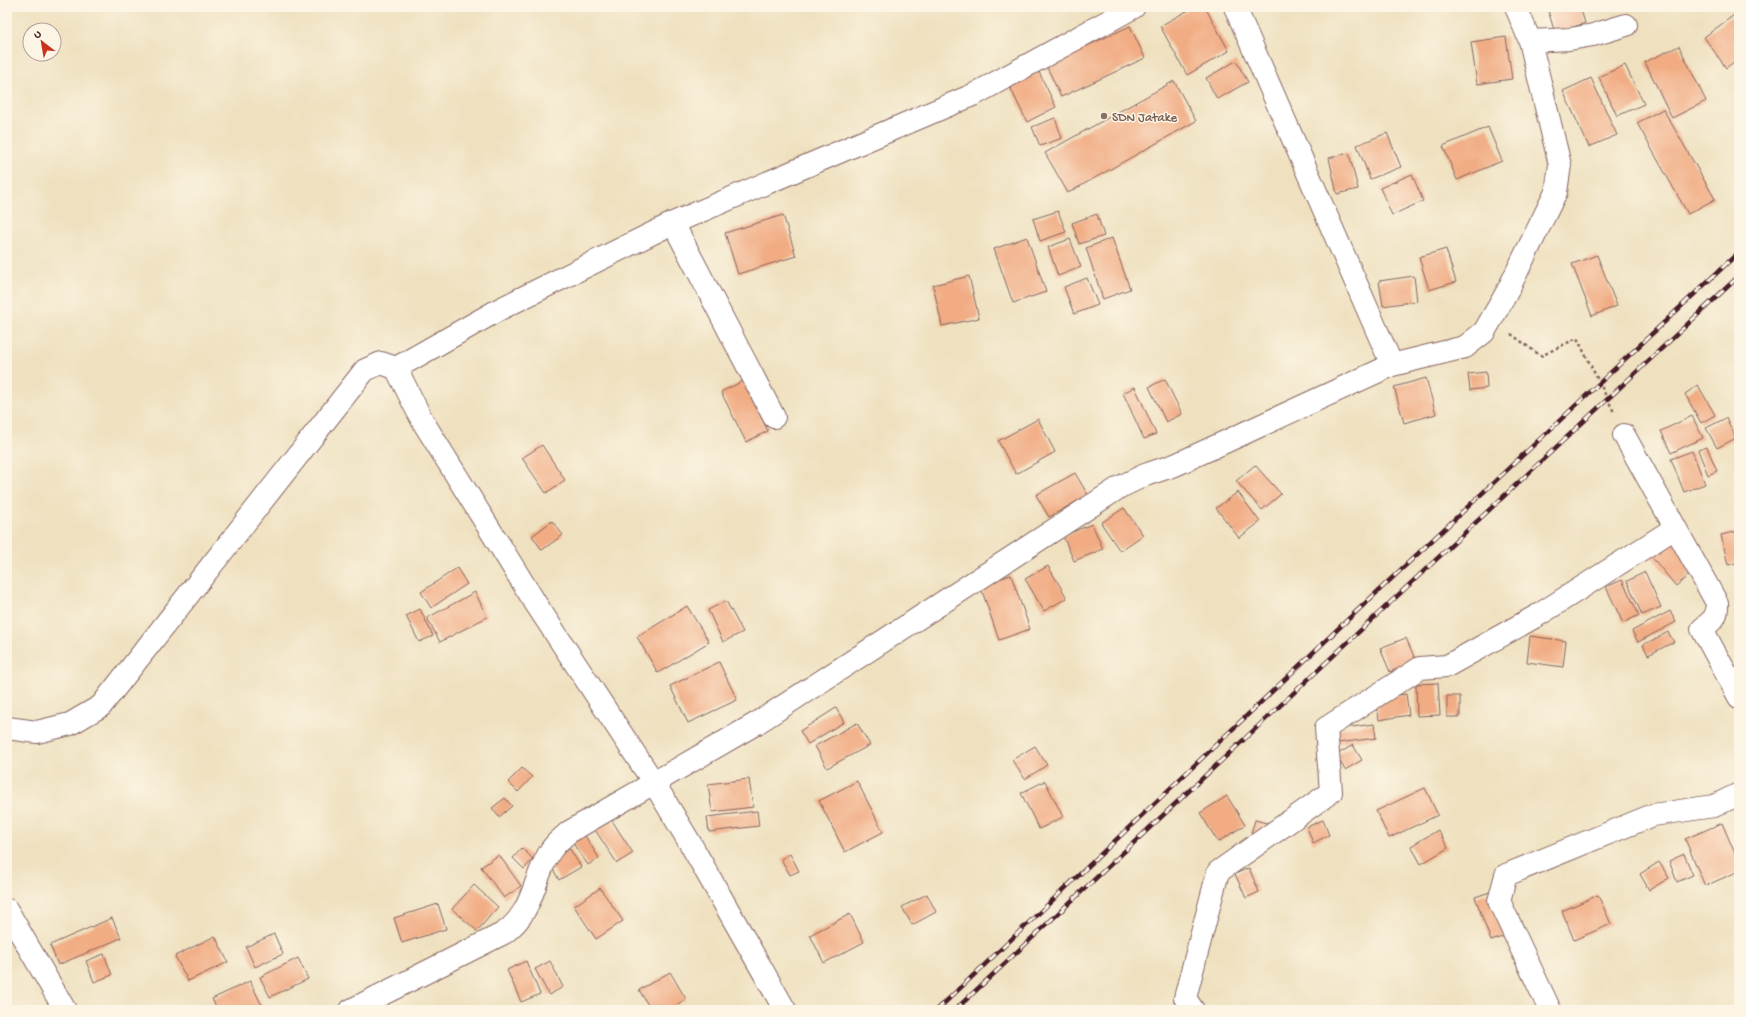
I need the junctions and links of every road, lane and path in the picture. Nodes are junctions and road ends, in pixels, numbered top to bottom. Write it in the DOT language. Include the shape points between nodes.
graph roads {
  1 [pos="1134,7"];
  2 [pos="1234,7"];
  3 [pos="1516,7"];
  4 [pos="1626,25"];
  5 [pos="1530,41"];
  6 [pos="673,223"];
  7 [pos="1491,319"];
  8 [pos="1392,365"];
  9 [pos="396,368"];
  10 [pos="774,417"];
  11 [pos="1624,435"];
  12 [pos="1676,528"];
  13 [pos="1739,697"];
  14 [pos="7,728"];
  15 [pos="654,783"];
  16 [pos="1739,794"];
  17 [pos="7,910"];
  18 [pos="65,1010"];
  19 [pos="351,1010"];
  20 [pos="785,1010"];
  21 [pos="1193,1010"];
  22 [pos="1550,1010"];
  1 -- 6 [label="street" via="975,94"];
  2 -- 8 [label="street"];
  3 -- 5 [label="street"];
  4 -- 5 [label="street" via="1578,38"];
  5 -- 7 [label="street" via="1560,165 1556,192"];
  6 -- 9 [label="street" via="500,308"];
  6 -- 10 [label="street"];
  7 -- 8 [label="street" via="1484,332 1465,347"];
  7 -- 11 [label="path" via="1541,356 1577,338"];
  8 -- 15 [label="street" via="1175,465 1120,487 757,723"];
  9 -- 14 [label="street" via="382,363 365,370 101,706 70,724 37,732"];
  9 -- 15 [label="street" via="422,420 536,604"];
  11 -- 12 [label="street"];
  12 -- 13 [label="street" via="1717,603 1718,612 1702,629"];
  12 -- 21 [label="street" via="1533,618 1447,666 1420,668 1326,728 1331,792 1218,872 1185,998"];
  15 -- 19 [label="street" via="556,842 524,913 504,933"];
  15 -- 20 [label="street"];
  16 -- 22 [label="street" via="1714,806 1653,815 1506,875 1499,901"];
  17 -- 18 [label="street"];
}
